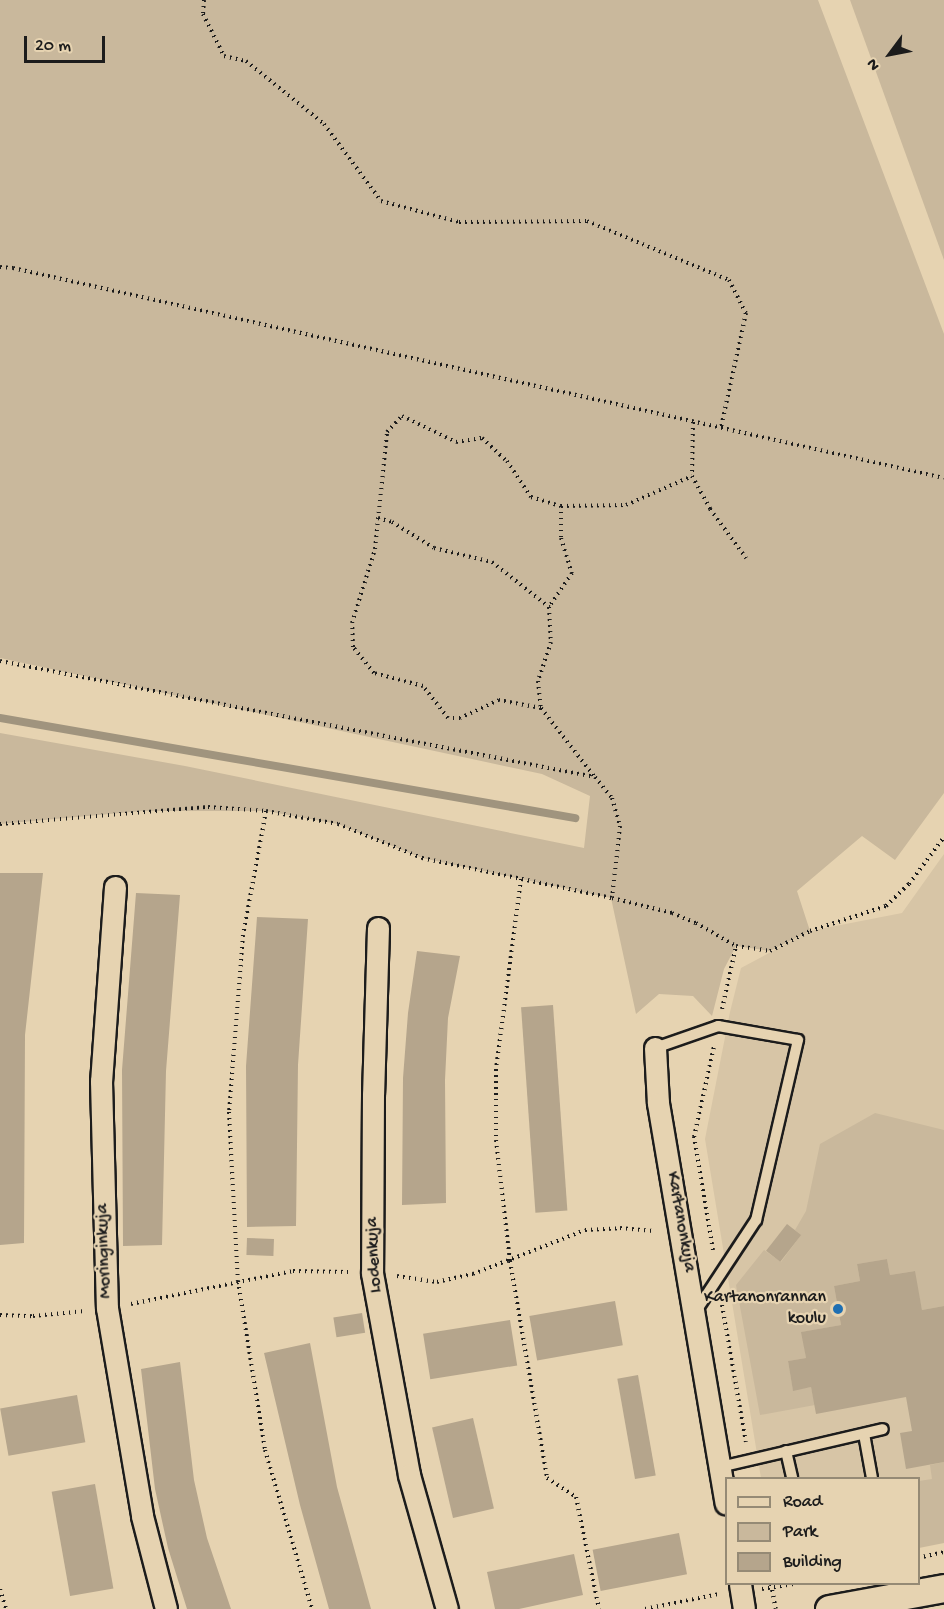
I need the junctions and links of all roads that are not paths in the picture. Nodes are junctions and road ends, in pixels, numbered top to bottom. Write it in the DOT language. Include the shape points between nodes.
graph roads {
  1 [pos="115,887"];
  2 [pos="378,928"];
  3 [pos="655,1048"];
  4 [pos="696,1311"];
  5 [pos="883,1429"];
  6 [pos="864,1434"];
  7 [pos="786,1451"];
  8 [pos="720,1467"];
  9 [pos="792,1477"];
  10 [pos="872,1477"];
  11 [pos="725,1497"];
  12 [pos="740,1585"];
  13 [pos="944,1588"];
  14 [pos="166,1609"];
  15 [pos="447,1609"];
  16 [pos="744,1609"];
  17 [pos="829,1609"];
  1 -- 14 [label="street, Moringinkuja" via="101,1081 107,1308 142,1516"];
  2 -- 15 [label="street, Lodenkuja" via="372,1273 409,1475"];
  3 -- 4 [label="street, Kartanonkuja" via="658,1103"];
  3 -- 4 [label="lane" via="718,1026 798,1040 756,1220"];
  4 -- 8 [label="street, Kartanonkuja"];
  5 -- 6 [label="lane"];
  6 -- 7 [label="lane"];
  6 -- 10 [label="lane"];
  7 -- 8 [label="lane"];
  7 -- 9 [label="lane"];
  8 -- 11 [label="street, Kartanonkuja"];
  12 -- 16 [label="street"];
  13 -- 17 [label="street"];
}
